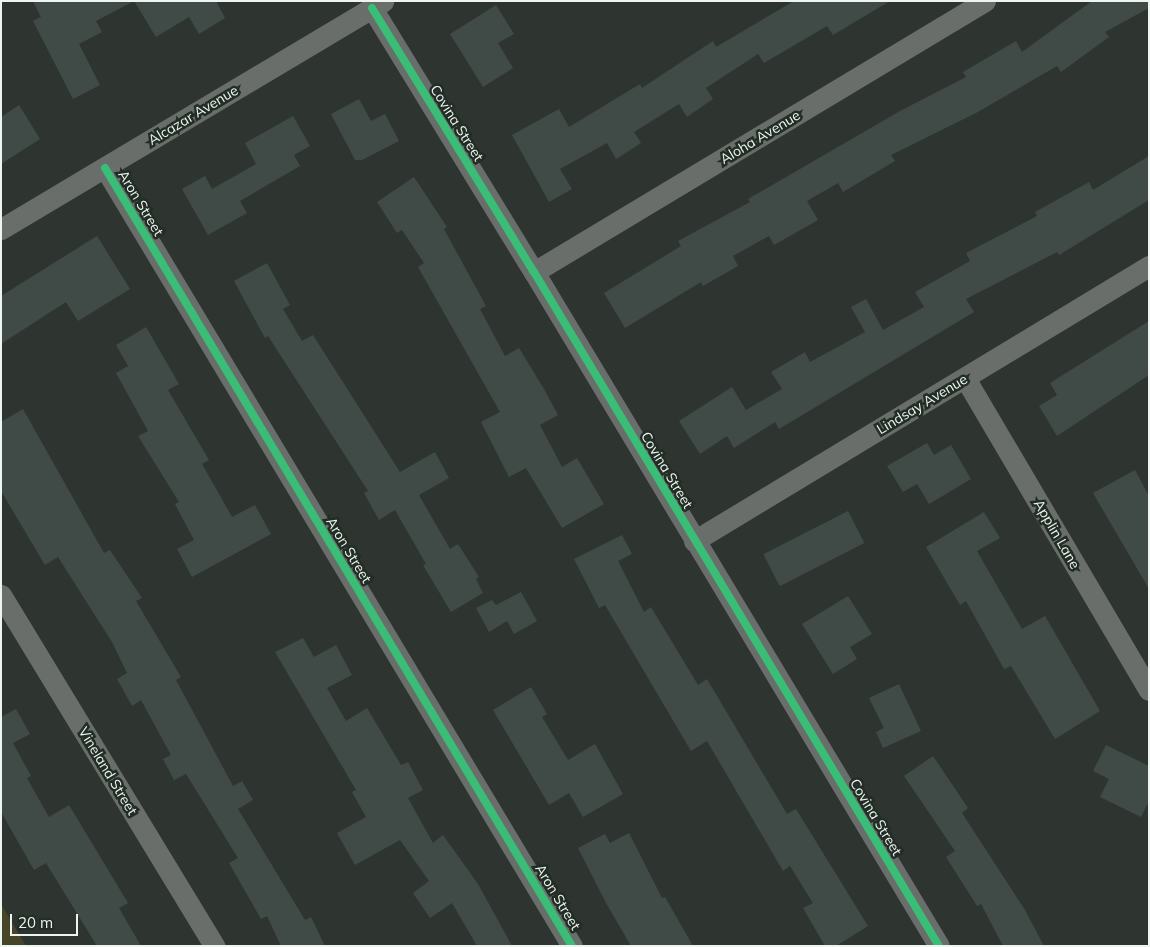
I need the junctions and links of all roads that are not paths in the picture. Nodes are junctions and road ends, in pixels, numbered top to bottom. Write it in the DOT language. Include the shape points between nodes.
graph roads {
  1 [pos="985,1"];
  2 [pos="378,5"];
  3 [pos="105,168"];
  4 [pos="1,229"];
  5 [pos="1149,266"];
  6 [pos="534,272"];
  7 [pos="965,378"];
  8 [pos="694,541"];
  9 [pos="1,596"];
  10 [pos="1149,690"];
  11 [pos="214,946"];
  12 [pos="572,946"];
  13 [pos="939,946"];
  1 -- 6 [label="street, Aloha Avenue"];
  2 -- 3 [label="street, Alcazar Avenue"];
  2 -- 6 [label="street, Covina Street"];
  3 -- 4 [label="street, Alcazar Avenue"];
  3 -- 12 [label="street, Aron Street"];
  5 -- 7 [label="street, Lindsay Avenue"];
  6 -- 8 [label="street, Covina Street"];
  7 -- 8 [label="street, Lindsay Avenue"];
  7 -- 10 [label="street, Applin Lane"];
  8 -- 13 [label="street, Covina Street"];
  9 -- 11 [label="street, Vineland Street"];
}
